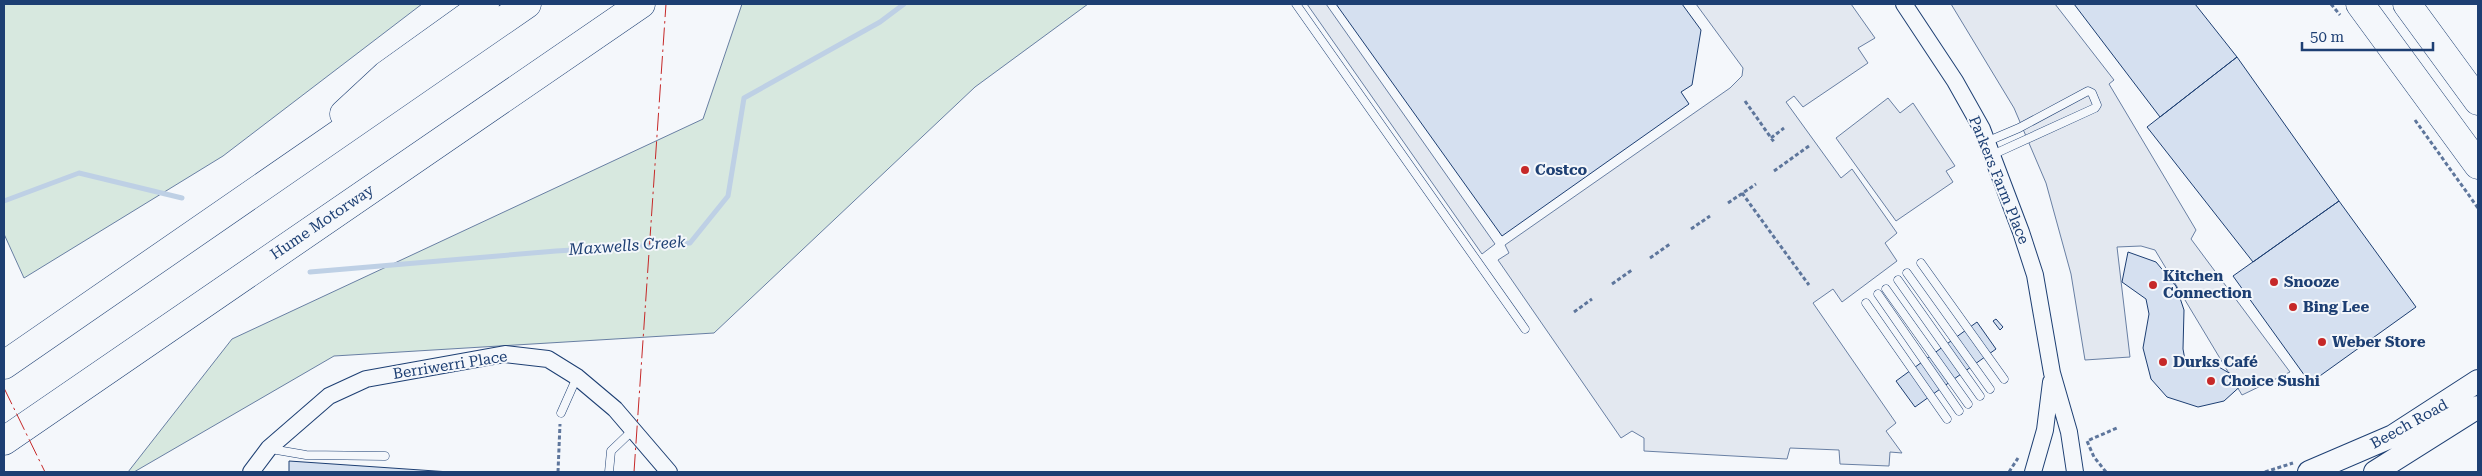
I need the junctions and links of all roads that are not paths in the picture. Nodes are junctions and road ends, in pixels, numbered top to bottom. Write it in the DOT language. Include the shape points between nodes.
graph roads {
  1 [pos="485,4"];
  2 [pos="528,4"];
  3 [pos="641,4"];
  4 [pos="1296,4"];
  5 [pos="1904,4"];
  6 [pos="2360,4"];
  7 [pos="2407,4"];
  8 [pos="2416,4"];
  9 [pos="2478,100"];
  10 [pos="1989,148"];
  11 [pos="2478,165"];
  12 [pos="278,176"];
  13 [pos="1921,263"];
  14 [pos="1908,273"];
  15 [pos="1898,280"];
  16 [pos="1886,289"];
  17 [pos="1878,294"];
  18 [pos="1866,303"];
  19 [pos="1525,329"];
  20 [pos="4,366"];
  21 [pos="2052,373"];
  22 [pos="577,377"];
  23 [pos="2004,379"];
  24 [pos="2478,381"];
  25 [pos="1990,389"];
  26 [pos="1980,396"];
  27 [pos="1968,404"];
  28 [pos="2478,408"];
  29 [pos="1959,411"];
  30 [pos="561,413"];
  31 [pos="1947,419"];
  32 [pos="632,430"];
  33 [pos="4,441"];
  34 [pos="269,448"];
  35 [pos="385,456"];
  36 [pos="251,472"];
  37 [pos="609,472"];
  38 [pos="669,472"];
  39 [pos="2033,472"];
  40 [pos="2075,472"];
  41 [pos="2309,472"];
  42 [pos="2375,472"];
  1 -- 12 [label="highway" via="386,75"];
  2 -- 12 [label="highway"];
  3 -- 33 [label="highway, Hume Motorway"];
  4 -- 19 [label="lane"];
  5 -- 10 [label="street, Parkers Farm Place" via="1955,81"];
  6 -- 11 [label="highway"];
  7 -- 9 [label="highway"];
  8 -- 9 [label="lane"];
  10 -- 10 [label="lane" via="2088,91 2095,99 2095,108"];
  10 -- 21 [label="street, Parkers Farm Place" via="2035,275"];
  12 -- 20 [label="highway"];
  13 -- 23 [label="lane"];
  14 -- 25 [label="lane"];
  15 -- 26 [label="lane"];
  16 -- 27 [label="lane"];
  17 -- 29 [label="lane"];
  18 -- 31 [label="lane"];
  21 -- 39 [label="street, Parkers Farm Place" via="2045,430"];
  21 -- 40 [label="street, Parkers Farm Place" via="2069,432"];
  22 -- 30 [label="lane"];
  22 -- 32 [label="street, Berriwerri Place" via="615,409"];
  22 -- 34 [label="street, Berriwerri Place" via="548,359 505,354 366,379 329,396"];
  24 -- 41 [label="main road, Beech Road" via="2394,436"];
  28 -- 42 [label="main road, Beech Road"];
  32 -- 37 [label="lane" via="611,451"];
  32 -- 38 [label="street, Berriwerri Place"];
  34 -- 35 [label="lane" via="306,455"];
  34 -- 36 [label="street, Berriwerri Place"];
}
